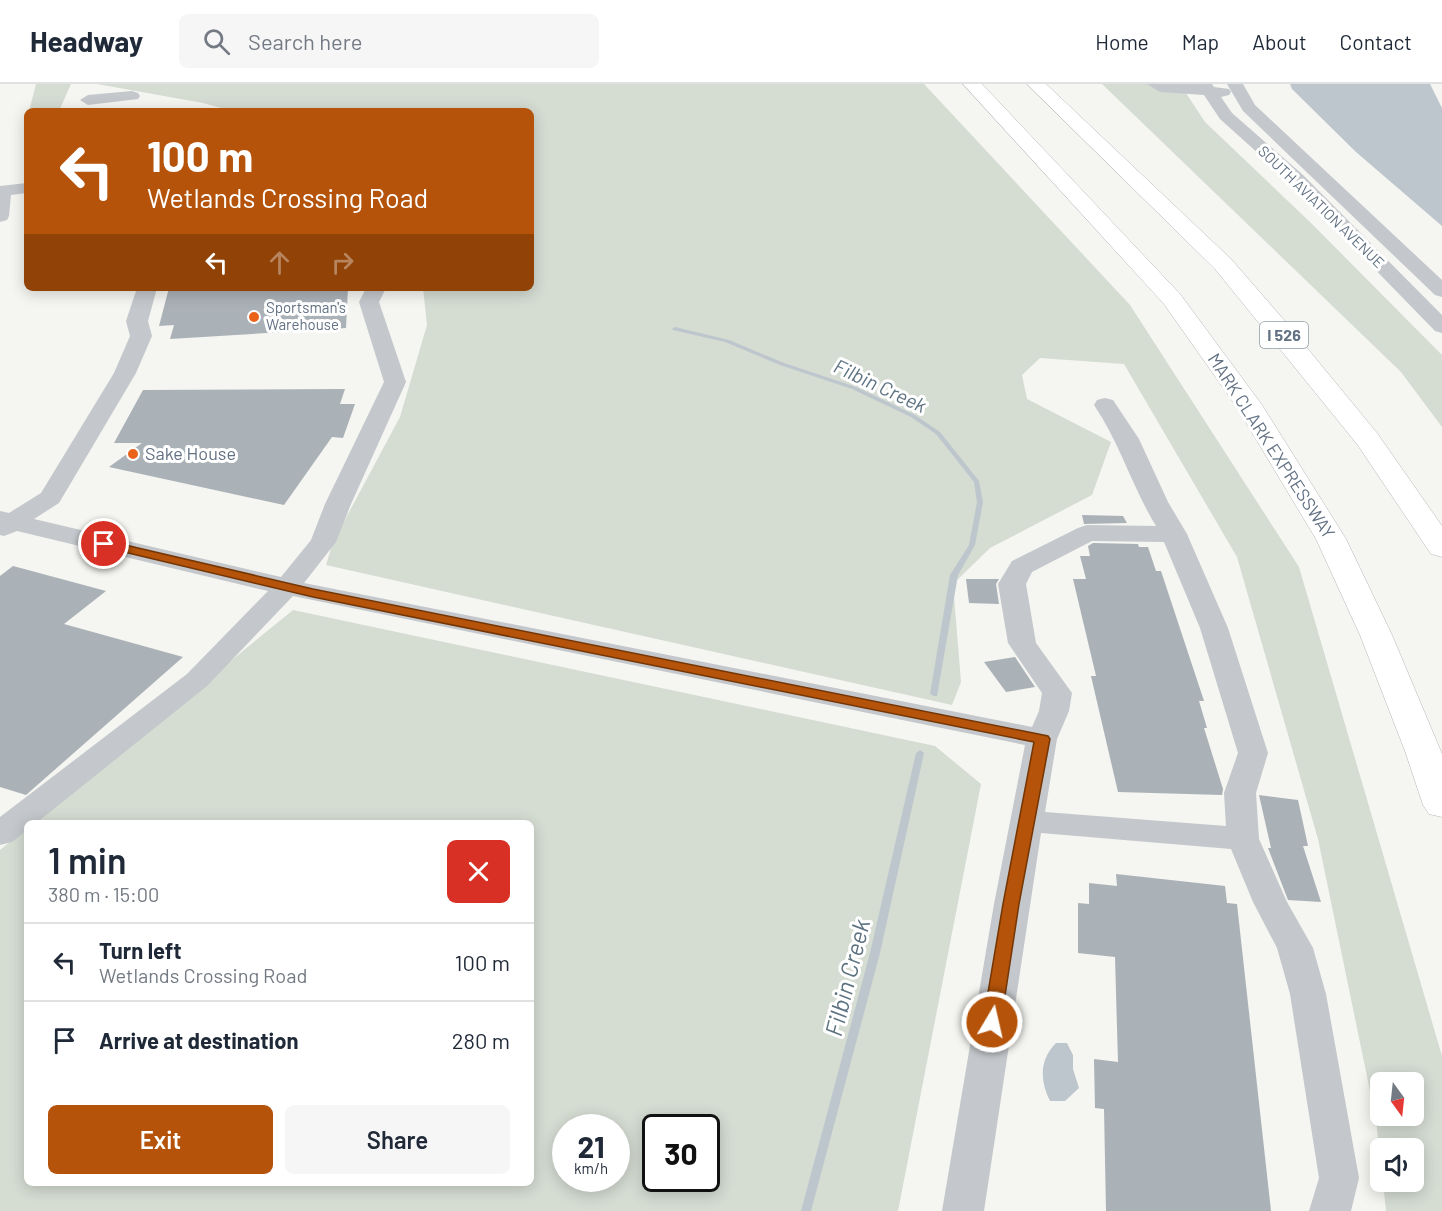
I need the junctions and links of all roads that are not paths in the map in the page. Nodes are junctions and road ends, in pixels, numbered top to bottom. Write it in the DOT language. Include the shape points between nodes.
graph roads {
  1 [pos="956,84"];
  2 [pos="972,84"];
  3 [pos="1036,84"];
  4 [pos="1045,84"];
  5 [pos="1155,84"];
  6 [pos="1207,88"];
  7 [pos="1238,88"];
  8 [pos="132,96"];
  9 [pos="88,101"];
  10 [pos="1113,158"];
  11 [pos="24,188"];
  12 [pos="1,191"];
  13 [pos="0,216"];
  14 [pos="1144,268"];
  15 [pos="146,291"];
  16 [pos="374,291"];
  17 [pos="1442,291"];
  18 [pos="1442,327"];
  19 [pos="1104,405"];
  20 [pos="4,524"];
  21 [pos="1174,534"];
  22 [pos="1442,548"];
  23 [pos="287,587"];
  24 [pos="1042,739"];
  25 [pos="1442,805"];
  26 [pos="1027,820"];
  27 [pos="0,834"];
  28 [pos="1243,839"];
  29 [pos="963,1211"];
  30 [pos="1330,1211"];
  1 -- 14 [label="highway"];
  2 -- 14 [label="highway, MARK CLARK EXPRESSWAY"];
  3 -- 10 [label="highway, I 526"];
  4 -- 10 [label="highway"];
  5 -- 6 [label="street"];
  6 -- 7 [label="street"];
  6 -- 18 [label="street, SOUTH AVIATION AVENUE" via="1226,116 1297,179"];
  7 -- 17 [label="street, SOUTH AVIATION AVENUE" via="1249,108"];
  8 -- 9 [label="street"];
  10 -- 22 [label="highway, I 526" via="1223,264 1275,325 1367,439"];
  11 -- 12 [label="street"];
  12 -- 13 [label="street"];
  14 -- 25 [label="highway, MARK CLARK EXPRESSWAY" via="1172,299 1249,405 1331,539 1376,635"];
  15 -- 20 [label="street" via="137,321 141,336 125,373 50,498"];
  16 -- 23 [label="street" via="369,302 395,382 323,542"];
  19 -- 21 [label="street" via="1137,455 1154,499"];
  20 -- 23 [label="street"];
  21 -- 24 [label="street" via="1087,533 1021,567 1012,584 1022,643 1057,693"];
  21 -- 28 [label="street" via="1214,628 1253,753 1240,793"];
  23 -- 24 [label="street"];
  23 -- 27 [label="street" via="197,680"];
  24 -- 26 [label="street"];
  26 -- 28 [label="street"];
  26 -- 29 [label="street"];
  28 -- 30 [label="street" via="1295,948 1308,994 1339,1178"];
}
